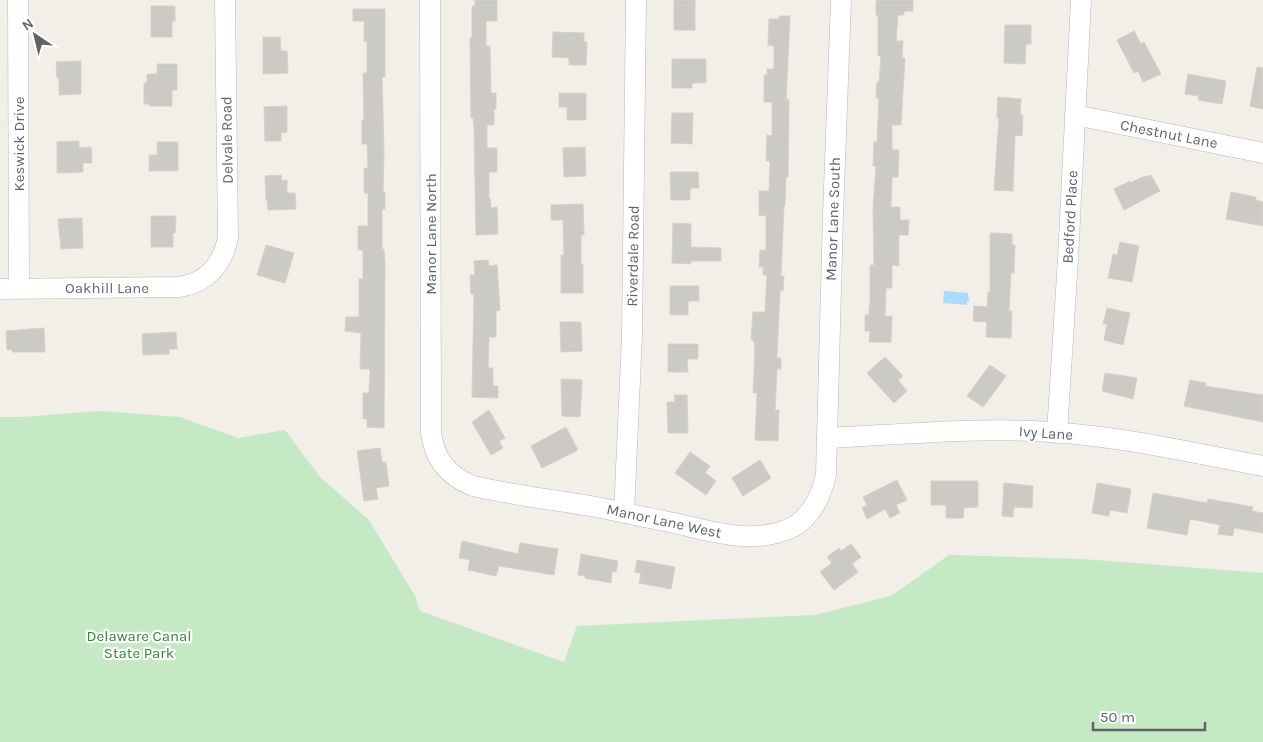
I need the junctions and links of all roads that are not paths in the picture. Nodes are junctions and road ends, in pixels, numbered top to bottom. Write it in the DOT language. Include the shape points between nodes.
graph roads {
  1 [pos="18,0"];
  2 [pos="225,0"];
  3 [pos="430,0"];
  4 [pos="636,0"];
  5 [pos="841,0"];
  6 [pos="1081,0"];
  7 [pos="1075,115"];
  8 [pos="1263,153"];
  9 [pos="210,274"];
  10 [pos="10,289"];
  11 [pos="1057,433"];
  12 [pos="827,438"];
  13 [pos="442,465"];
  14 [pos="1263,466"];
  15 [pos="624,513"];
  1 -- 10 [label="street, Keswick Drive"];
  2 -- 9 [label="street, Delvale Road" via="228,237 226,250"];
  3 -- 13 [label="street, Manor Lane North" via="432,432 434,449"];
  4 -- 15 [label="street, Riverdale Road" via="632,336"];
  5 -- 12 [label="street, Manor Lane South"];
  6 -- 7 [label="street, Bedford Place"];
  7 -- 8 [label="street, Chestnut Lane"];
  7 -- 11 [label="street, Bedford Place"];
  9 -- 10 [label="street, Oakhill Lane" via="179,287"];
  11 -- 12 [label="street, Ivy Lane" via="1002,431"];
  11 -- 14 [label="street, Ivy Lane" via="1125,440"];
  12 -- 15 [label="street, Manor Lane West" via="826,475 820,495 808,514 785,531 728,534"];
  13 -- 15 [label="street, Manor Lane West" via="472,486"];
}
